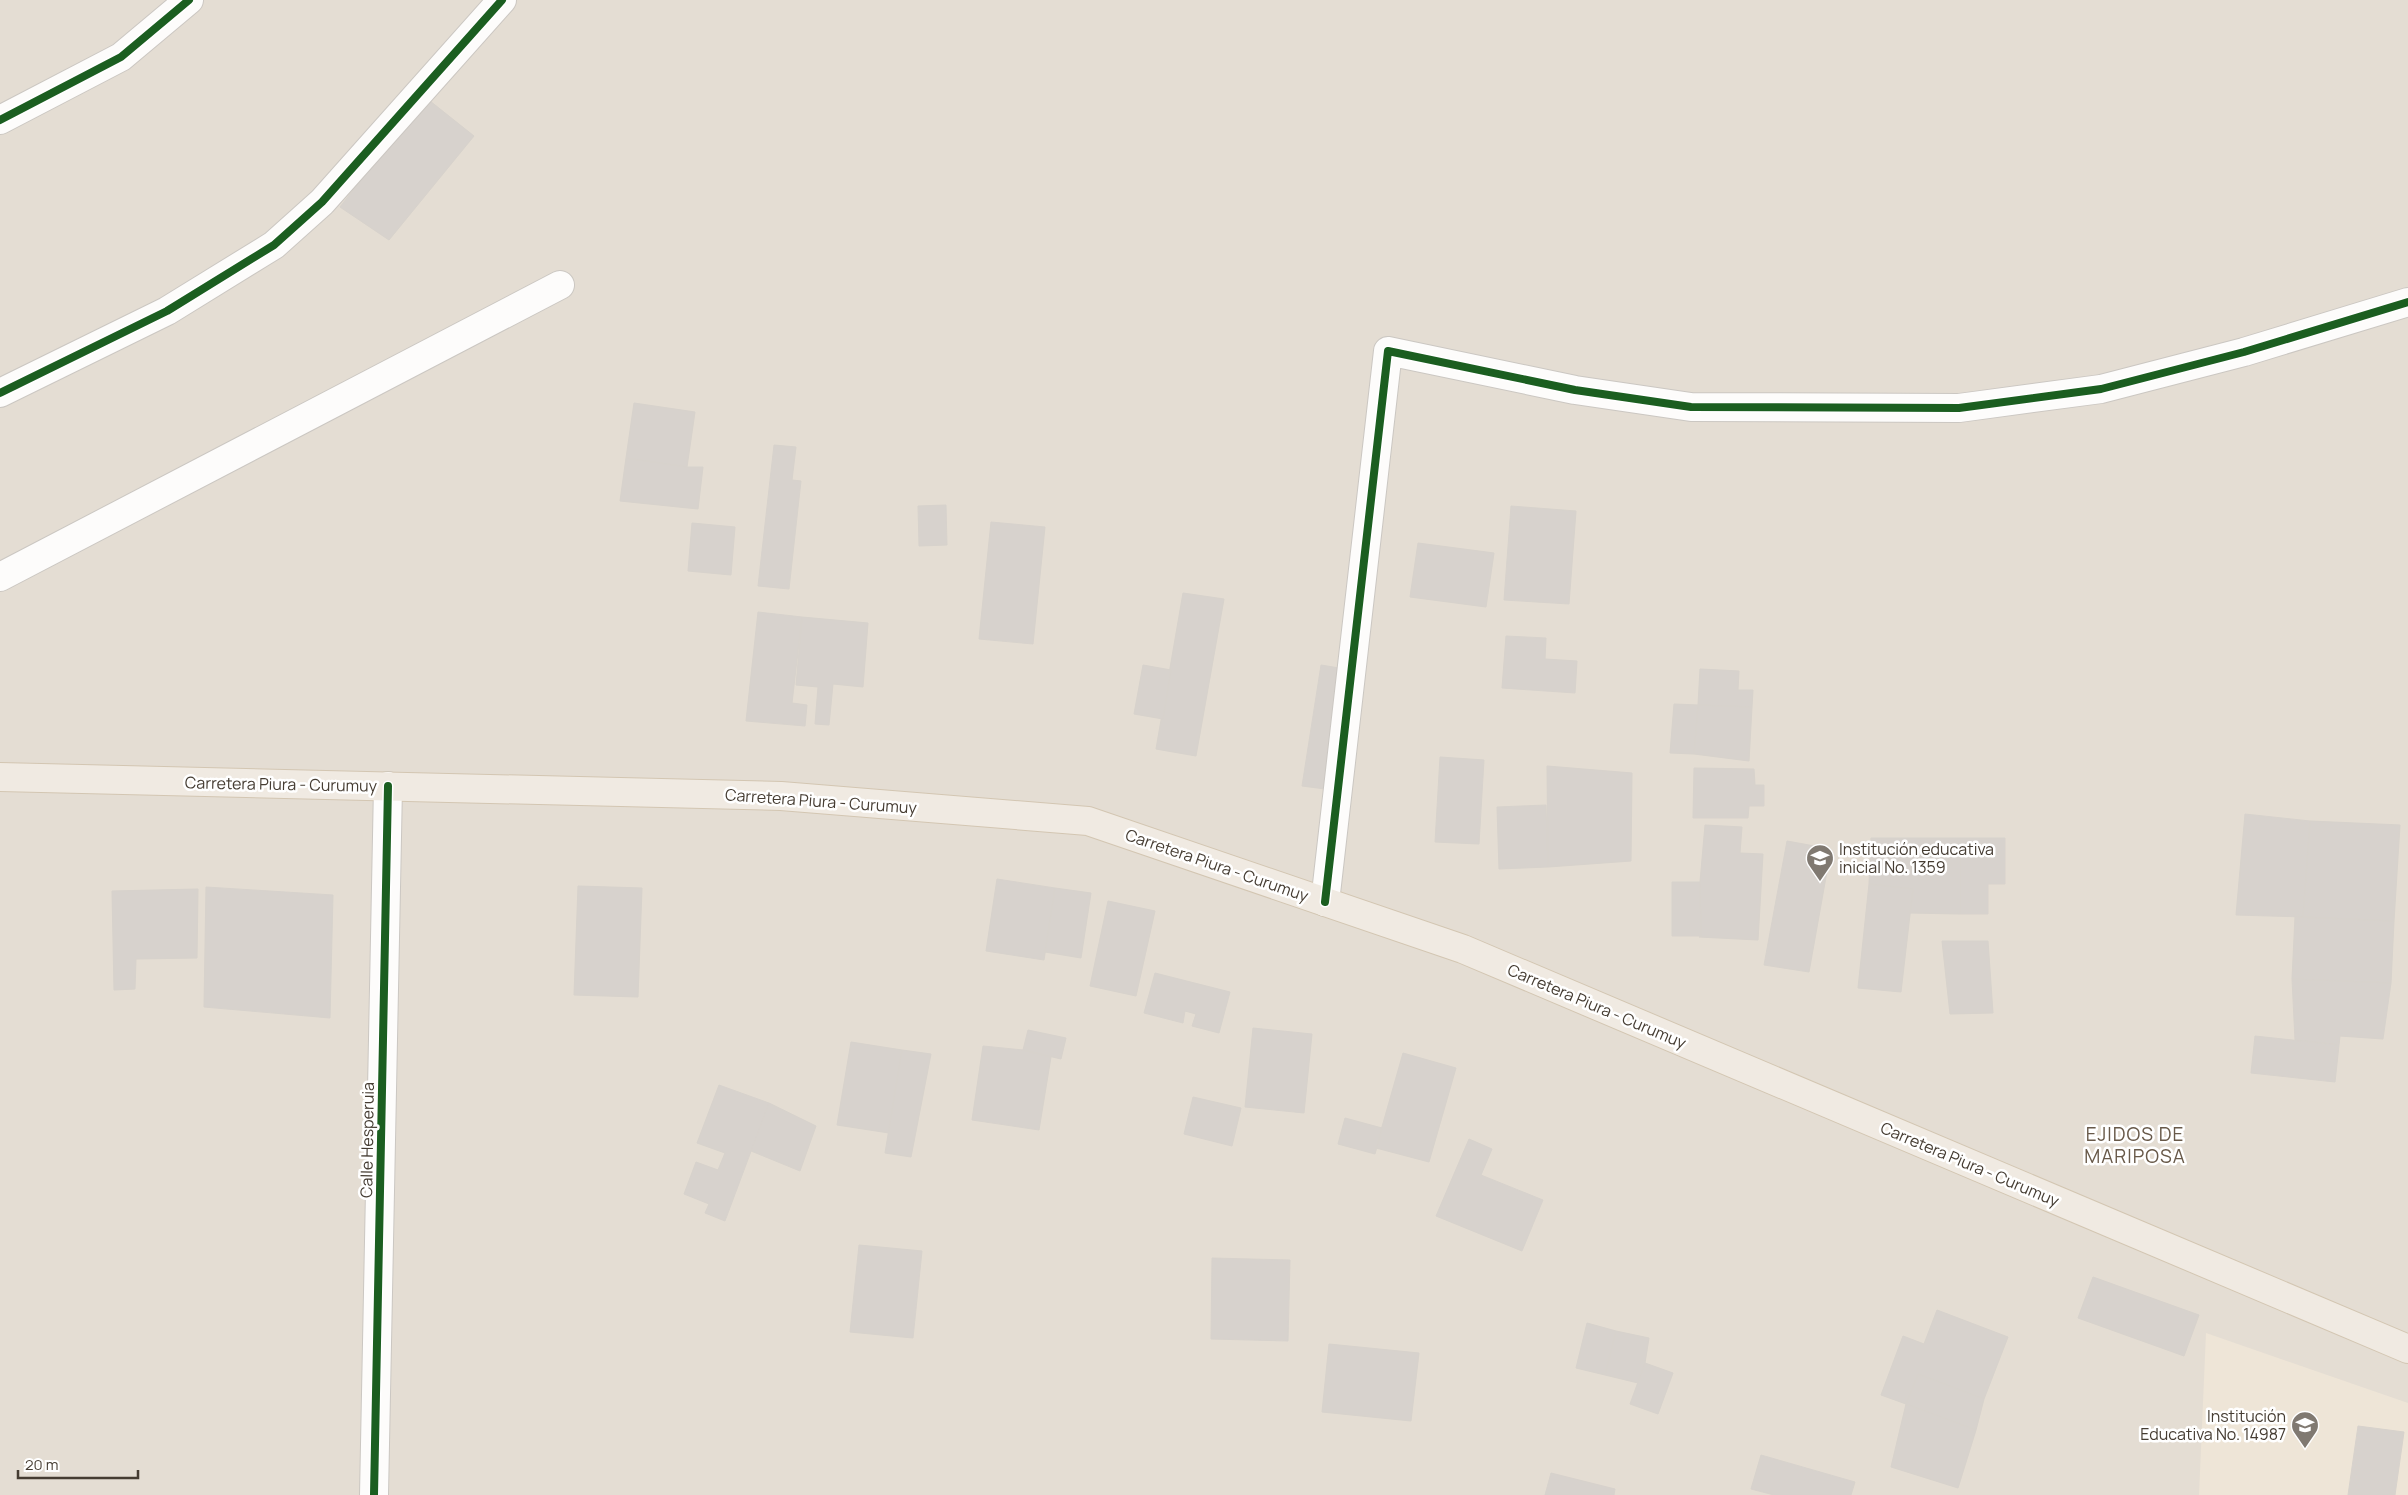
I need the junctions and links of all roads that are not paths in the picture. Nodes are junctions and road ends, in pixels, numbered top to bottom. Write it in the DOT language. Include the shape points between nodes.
graph roads {
  1 [pos="189,0"];
  2 [pos="502,0"];
  3 [pos="0,120"];
  4 [pos="560,286"];
  5 [pos="2408,302"];
  6 [pos="0,393"];
  7 [pos="0,577"];
  8 [pos="0,777"];
  9 [pos="388,786"];
  10 [pos="1325,902"];
  11 [pos="2408,1349"];
  12 [pos="374,1495"];
  1 -- 3 [label="street" via="121,57"];
  2 -- 6 [label="street" via="322,202 274,245 167,312"];
  4 -- 7 [label="street"];
  5 -- 10 [label="street" via="2244,352 2101,389 1959,408 1691,407 1575,390 1388,351"];
  8 -- 9 [label="main road, Carretera Piura - Curumuy"];
  9 -- 10 [label="main road, Carretera Piura - Curumuy" via="781,796 1088,820"];
  9 -- 12 [label="street, Calle Hesperuia"];
  10 -- 11 [label="main road, Carretera Piura - Curumuy" via="1463,949"];
}
